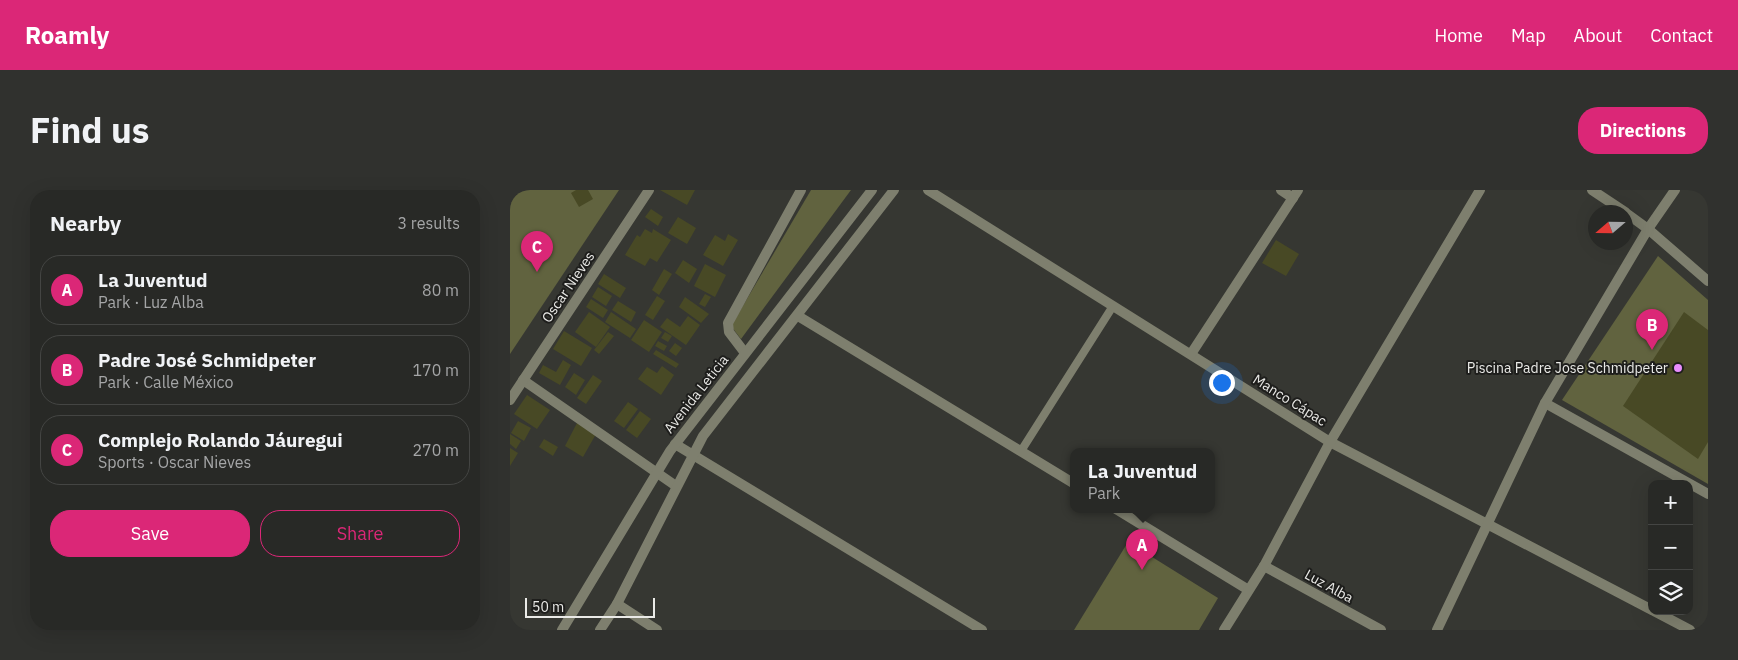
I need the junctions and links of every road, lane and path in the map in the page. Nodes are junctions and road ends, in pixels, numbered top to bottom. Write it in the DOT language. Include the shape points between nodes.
graph roads {
  1 [pos="650,190"];
  2 [pos="801,190"];
  3 [pos="872,190"];
  4 [pos="894,190"];
  5 [pos="928,190"];
  6 [pos="1281,190"];
  7 [pos="1480,190"];
  8 [pos="1592,190"];
  9 [pos="1675,190"];
  10 [pos="1296,194"];
  11 [pos="1614,205"];
  12 [pos="1633,219"];
  13 [pos="1648,229"];
  14 [pos="1708,281"];
  15 [pos="1113,306"];
  16 [pos="798,316"];
  17 [pos="745,354"];
  18 [pos="1191,354"];
  19 [pos="523,380"];
  20 [pos="510,400"];
  21 [pos="1546,403"];
  22 [pos="1330,442"];
  23 [pos="675,444"];
  24 [pos="1021,451"];
  25 [pos="693,454"];
  26 [pos="656,472"];
  27 [pos="1070,481"];
  28 [pos="676,486"];
  29 [pos="1708,494"];
  30 [pos="1123,513"];
  31 [pos="1487,525"];
  32 [pos="1264,566"];
  33 [pos="1247,589"];
  34 [pos="617,604"];
  35 [pos="1648,608"];
  36 [pos="1661,615"];
  37 [pos="562,630"];
  38 [pos="600,630"];
  39 [pos="657,630"];
  40 [pos="982,630"];
  41 [pos="1224,630"];
  42 [pos="1381,630"];
  43 [pos="1437,630"];
  44 [pos="1690,630"];
  1 -- 19 [label="street, Oscar Nieves"];
  2 -- 17 [label="street" via="728,323 729,332"];
  3 -- 17 [label="street, Avenida Leticia"];
  4 -- 16 [label="street"];
  5 -- 15 [label="street, Manco Cápac"];
  6 -- 10 [label="street"];
  7 -- 22 [label="street"];
  8 -- 11 [label="street"];
  9 -- 13 [label="street"];
  10 -- 18 [label="street"];
  12 -- 13 [label="street"];
  13 -- 14 [label="street"];
  13 -- 21 [label="street"];
  15 -- 18 [label="street, Manco Cápac"];
  15 -- 24 [label="lane"];
  16 -- 24 [label="street"];
  16 -- 25 [label="street" via="703,436"];
  17 -- 23 [label="street, Avenida Leticia"];
  18 -- 22 [label="street, Manco Cápac"];
  19 -- 20 [label="street, Oscar Nieves"];
  19 -- 26 [label="street"];
  21 -- 29 [label="street"];
  21 -- 31 [label="street"];
  22 -- 31 [label="street, Manco Cápac"];
  22 -- 32 [label="street"];
  23 -- 25 [label="street"];
  23 -- 26 [label="street, Avenida Leticia"];
  24 -- 27 [label="street"];
  25 -- 28 [label="street"];
  25 -- 40 [label="street"];
  26 -- 28 [label="street"];
  26 -- 37 [label="street, Avenida Leticia"];
  28 -- 34 [label="street"];
  30 -- 33 [label="street"];
  31 -- 35 [label="street, Manco Cápac"];
  31 -- 43 [label="street"];
  32 -- 33 [label="street"];
  32 -- 42 [label="street, Luz Alba"];
  33 -- 41 [label="street"];
  34 -- 38 [label="street"];
  34 -- 39 [label="street"];
  36 -- 44 [label="street, Manco Cápac"];
}
